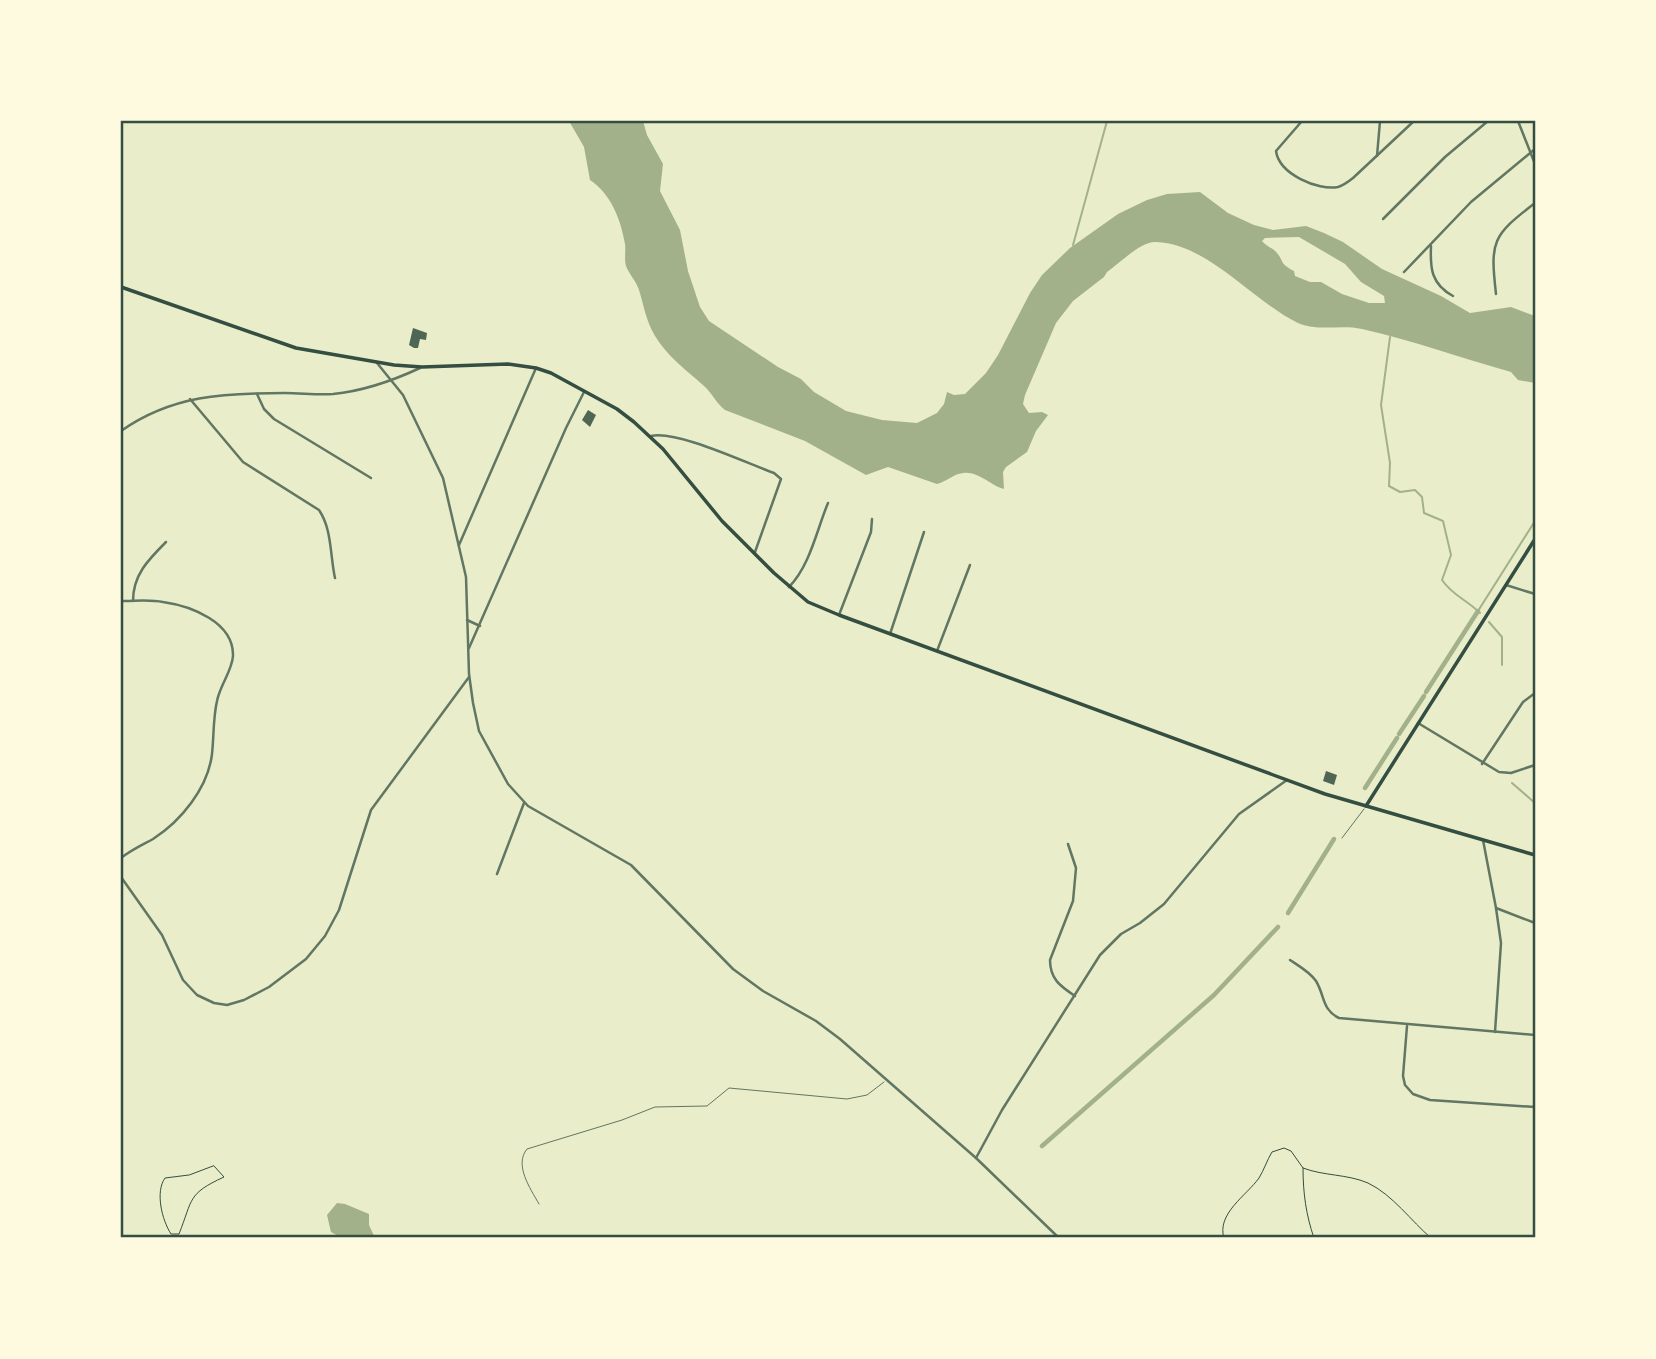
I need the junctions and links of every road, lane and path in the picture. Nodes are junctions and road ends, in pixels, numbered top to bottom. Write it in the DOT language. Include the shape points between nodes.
graph roads {
  1 [pos="1302,121"];
  2 [pos="1380,121"];
  3 [pos="1414,121"];
  4 [pos="1488,121"];
  5 [pos="1518,121"];
  6 [pos="1535,149"];
  7 [pos="1531,153"];
  8 [pos="1377,156"];
  9 [pos="1535,164"];
  10 [pos="1535,203"];
  11 [pos="1383,219"];
  12 [pos="1431,245"];
  13 [pos="1404,272"];
  14 [pos="121,287"];
  15 [pos="1496,294"];
  16 [pos="1453,296"];
  17 [pos="376,362"];
  18 [pos="422,367"];
  19 [pos="536,368"];
  20 [pos="393,380"];
  21 [pos="584,391"];
  22 [pos="257,394"];
  23 [pos="190,399"];
  24 [pos="121,431"];
  25 [pos="651,436"];
  26 [pos="371,478"];
  27 [pos="828,503"];
  28 [pos="872,519"];
  29 [pos="924,532"];
  30 [pos="1535,539"];
  31 [pos="166,542"];
  32 [pos="460,545"];
  33 [pos="754,554"];
  34 [pos="971,565"];
  35 [pos="335,578"];
  36 [pos="1506,585"];
  37 [pos="789,587"];
  38 [pos="1535,594"];
  39 [pos="121,601"];
  40 [pos="133,601"];
  41 [pos="839,615"];
  42 [pos="467,620"];
  43 [pos="480,626"];
  44 [pos="890,634"];
  45 [pos="468,651"];
  46 [pos="937,651"];
  47 [pos="469,677"];
  48 [pos="1535,693"];
  49 [pos="1418,723"];
  50 [pos="1482,764"];
  51 [pos="1535,765"];
  52 [pos="1287,780"];
  53 [pos="524,803"];
  54 [pos="1366,806"];
  55 [pos="1342,838"];
  56 [pos="1483,840"];
  57 [pos="1068,844"];
  58 [pos="1535,855"];
  59 [pos="121,858"];
  60 [pos="498,874"];
  61 [pos="121,877"];
  62 [pos="1496,908"];
  63 [pos="1535,923"];
  64 [pos="1290,960"];
  65 [pos="1075,996"];
  66 [pos="1407,1026"];
  67 [pos="1495,1032"];
  68 [pos="1535,1035"];
  69 [pos="886,1080"];
  70 [pos="1535,1107"];
  71 [pos="976,1158"];
  72 [pos="1303,1168"];
  73 [pos="538,1204"];
  74 [pos="163,1209"];
  75 [pos="1059,1238"];
  76 [pos="1224,1238"];
  77 [pos="1314,1238"];
  78 [pos="1432,1238"];
  1 -- 8 [label="street" via="1276,154 1278,161 1301,179 1321,187 1345,185"];
  2 -- 8 [label="street"];
  3 -- 8 [label="street"];
  4 -- 11 [label="street"];
  5 -- 7 [label="street"];
  6 -- 7 [label="street"];
  7 -- 9 [label="street"];
  7 -- 12 [label="street" via="1471,202"];
  10 -- 15 [label="street" via="1496,239"];
  12 -- 13 [label="street"];
  12 -- 16 [label="street" via="1434,279"];
  14 -- 17 [label="main road" via="296,348"];
  17 -- 18 [label="main road"];
  17 -- 20 [label="street"];
  18 -- 19 [label="main road" via="508,364"];
  18 -- 20 [label="street"];
  19 -- 21 [label="main road"];
  19 -- 32 [label="street"];
  20 -- 22 [label="street" via="333,394"];
  20 -- 32 [label="street" via="443,478"];
  21 -- 25 [label="main road"];
  21 -- 43 [label="street"];
  22 -- 23 [label="street"];
  22 -- 26 [label="street" via="274,419"];
  23 -- 24 [label="street" via="156,410"];
  23 -- 35 [label="street" via="243,462 318,510 325,519"];
  25 -- 33 [label="main road"];
  25 -- 33 [label="street" via="700,445 781,479"];
  27 -- 37 [label="street" via="804,564"];
  28 -- 41 [label="street"];
  29 -- 44 [label="street"];
  30 -- 36 [label="main road"];
  31 -- 40 [label="street" via="139,573"];
  32 -- 42 [label="street"];
  33 -- 37 [label="main road"];
  34 -- 46 [label="street"];
  36 -- 38 [label="street"];
  36 -- 49 [label="main road"];
  37 -- 41 [label="main road" via="808,602"];
  39 -- 40 [label="street"];
  40 -- 59 [label="street" via="182,606 213,621 233,646 233,660 217,697 212,755 201,788 175,821"];
  41 -- 44 [label="main road"];
  42 -- 43 [label="street"];
  42 -- 45 [label="street"];
  43 -- 45 [label="street"];
  44 -- 46 [label="main road"];
  45 -- 47 [label="street"];
  46 -- 52 [label="main road"];
  47 -- 53 [label="street" via="479,731"];
  47 -- 61 [label="street" via="371,810 339,910 325,936 306,959 269,987 227,1004 197,995 183,980 156,925"];
  48 -- 50 [label="street" via="1523,702"];
  49 -- 50 [label="street"];
  49 -- 54 [label="main road"];
  50 -- 51 [label="street" via="1505,774"];
  52 -- 54 [label="main road"];
  52 -- 65 [label="street" via="1239,814 1156,912 1110,944"];
  53 -- 60 [label="street"];
  53 -- 69 [label="street" via="631,865 733,969 830,1030"];
  54 -- 55 [label="lane"];
  54 -- 56 [label="main road"];
  56 -- 58 [label="main road"];
  56 -- 62 [label="street"];
  57 -- 65 [label="street" via="1076,867 1073,901 1050,968 1057,983"];
  62 -- 63 [label="street"];
  62 -- 67 [label="street" via="1500,943"];
  64 -- 66 [label="street" via="1311,975 1334,1016"];
  65 -- 71 [label="street"];
  66 -- 67 [label="street"];
  66 -- 70 [label="street" via="1402,1076 1413,1094 1430,1100"];
  67 -- 68 [label="street"];
  69 -- 71 [label="street"];
  69 -- 73 [label="lane" via="867,1095 847,1099 729,1088 707,1106 655,1107 527,1149 521,1164"];
  71 -- 75 [label="street"];
  72 -- 76 [label="path" via="1291,1151 1272,1152 1260,1177 1223,1223"];
  72 -- 77 [label="path" via="1304,1198"];
  72 -- 78 [label="path" via="1368,1183"];
  74 -- 74 [label="path" via="160,1185 165,1178 214,1166 224,1177 201,1188 190,1202 180,1234 171,1234"];
}
